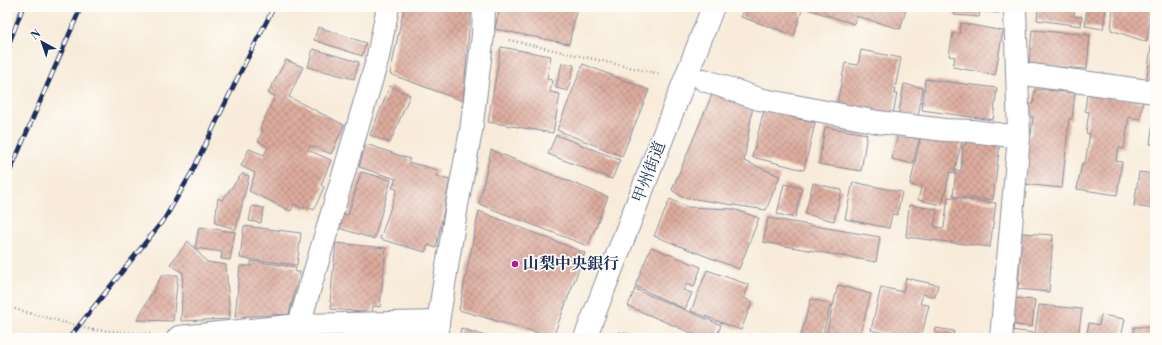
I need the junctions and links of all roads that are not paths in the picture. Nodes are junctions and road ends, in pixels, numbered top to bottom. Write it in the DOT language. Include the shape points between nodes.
graph roads {
  1 [pos="388,7"];
  2 [pos="484,7"];
  3 [pos="713,7"];
  4 [pos="1015,7"];
  5 [pos="1017,74"];
  6 [pos="704,80"];
  7 [pos="1155,92"];
  8 [pos="1019,136"];
  9 [pos="438,330"];
  10 [pos="296,332"];
  11 [pos="178,338"];
  12 [pos="585,338"];
  13 [pos="1001,338"];
  1 -- 10 [label="street" via="377,61"];
  2 -- 9 [label="street" via="471,131"];
  3 -- 12 [label="street, 甲州街道"];
  4 -- 5 [label="street"];
  5 -- 7 [label="street"];
  5 -- 8 [label="street"];
  6 -- 8 [label="street" via="759,99 878,122"];
  8 -- 13 [label="street"];
  9 -- 10 [label="street"];
  10 -- 11 [label="street"];
}
